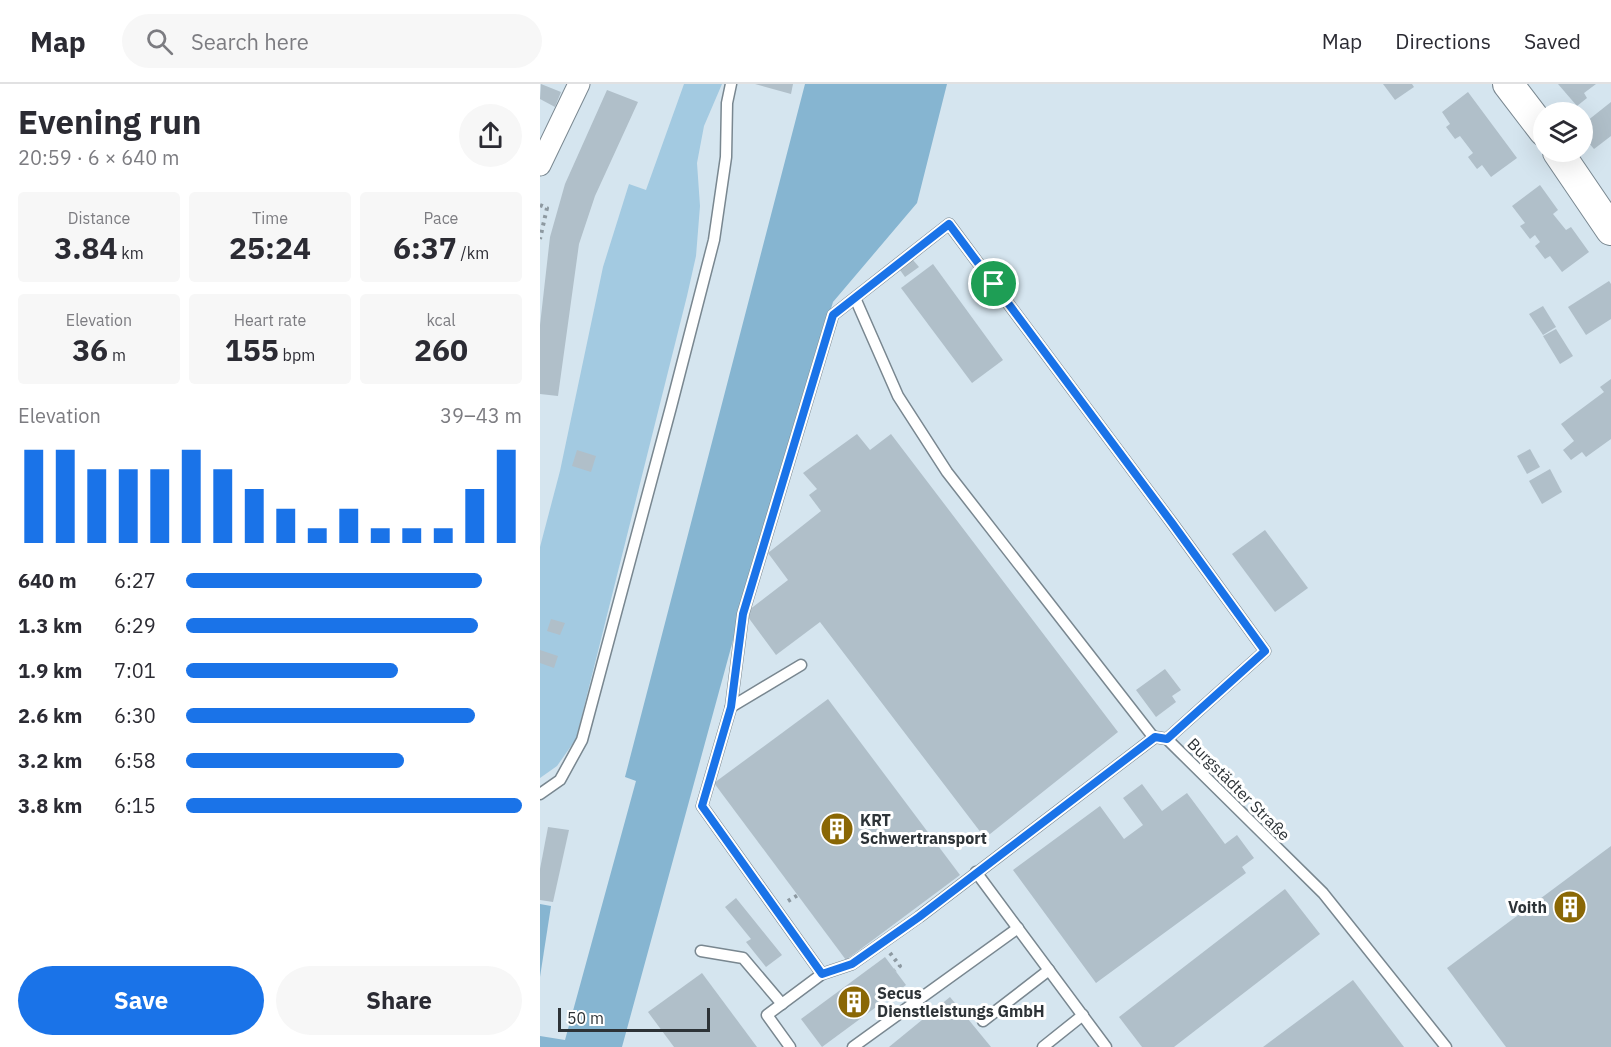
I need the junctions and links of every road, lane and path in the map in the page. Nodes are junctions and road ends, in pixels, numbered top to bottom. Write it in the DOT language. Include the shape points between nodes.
graph roads {
  1 [pos="579,84"];
  2 [pos="731,84"];
  3 [pos="1508,84"];
  4 [pos="1533,117"];
  5 [pos="1564,162"];
  6 [pos="540,165"];
  7 [pos="540,205"];
  8 [pos="1611,230"];
  9 [pos="540,239"];
  10 [pos="855,298"];
  11 [pos="801,665"];
  12 [pos="731,707"];
  13 [pos="1154,738"];
  14 [pos="1167,739"];
  15 [pos="540,794"];
  16 [pos="976,872"];
  17 [pos="798,895"];
  18 [pos="789,901"];
  19 [pos="1018,928"];
  20 [pos="701,951"];
  21 [pos="900,966"];
  22 [pos="895,970"];
  23 [pos="1049,970"];
  24 [pos="822,974"];
  25 [pos="782,1004"];
  26 [pos="1083,1016"];
  27 [pos="983,1021"];
  28 [pos="789,1047"];
  29 [pos="853,1047"];
  30 [pos="1043,1047"];
  31 [pos="1106,1047"];
  32 [pos="1446,1047"];
  1 -- 6 [label="street"];
  2 -- 15 [label="lane" via="714,240 582,740 560,780"];
  3 -- 4 [label="street"];
  5 -- 8 [label="street"];
  7 -- 9 [label="path" via="547,208"];
  10 -- 12 [label="lane" via="833,315 826,337 743,614"];
  10 -- 13 [label="lane" via="898,396 947,472"];
  10 -- 14 [label="lane" via="949,224 1265,651"];
  11 -- 12 [label="lane"];
  12 -- 24 [label="lane" via="702,806"];
  13 -- 14 [label="lane, Burgstädter Straße"];
  13 -- 16 [label="lane"];
  14 -- 32 [label="lane, Burgstädter Straße" via="1323,893"];
  16 -- 19 [label="lane"];
  16 -- 24 [label="lane" via="852,964"];
  17 -- 18 [label="path"];
  19 -- 23 [label="lane"];
  19 -- 29 [label="lane"];
  20 -- 25 [label="lane" via="743,958"];
  21 -- 22 [label="path"];
  23 -- 26 [label="lane"];
  23 -- 27 [label="lane"];
  24 -- 25 [label="lane"];
  25 -- 28 [label="lane" via="767,1016"];
  26 -- 30 [label="lane"];
  26 -- 31 [label="lane"];
}
